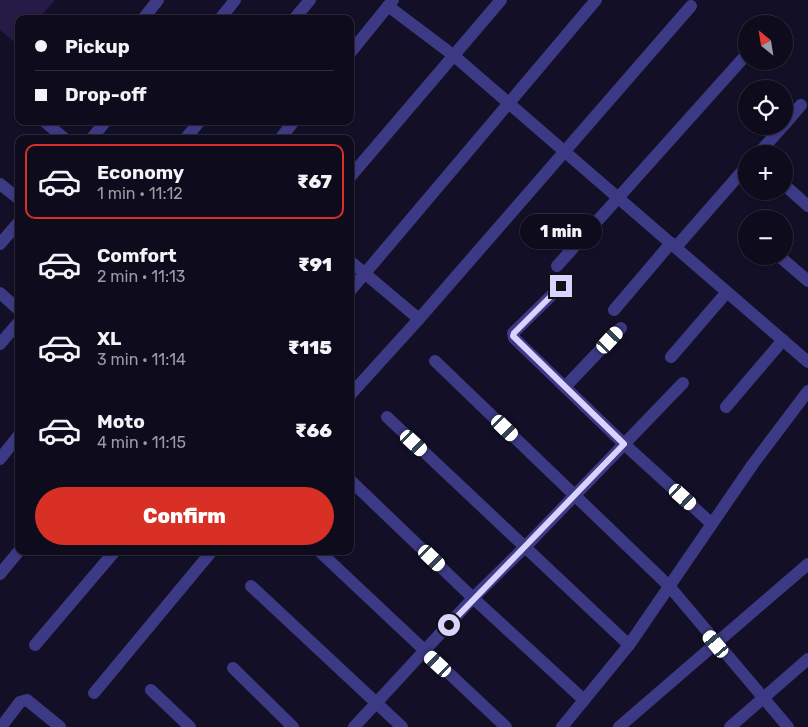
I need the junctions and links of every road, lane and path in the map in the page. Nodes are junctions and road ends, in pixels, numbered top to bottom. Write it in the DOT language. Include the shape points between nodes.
graph roads {
  1 [pos="158,0"];
  2 [pos="235,0"];
  3 [pos="310,0"];
  4 [pos="502,0"];
  5 [pos="596,0"];
  6 [pos="390,3"];
  7 [pos="691,6"];
  8 [pos="146,15"];
  9 [pos="223,15"];
  10 [pos="297,15"];
  11 [pos="354,47"];
  12 [pos="453,55"];
  13 [pos="738,64"];
  14 [pos="509,105"];
  15 [pos="801,105"];
  16 [pos="793,114"];
  17 [pos="49,125"];
  18 [pos="103,125"];
  19 [pos="197,125"];
  20 [pos="291,125"];
  21 [pos="60,135"];
  22 [pos="94,135"];
  23 [pos="188,135"];
  24 [pos="283,135"];
  25 [pos="775,135"];
  26 [pos="766,145"];
  27 [pos="564,152"];
  28 [pos="354,172"];
  29 [pos="738,176"];
  30 [pos="0,184"];
  31 [pos="793,193"];
  32 [pos="15,197"];
  33 [pos="618,198"];
  34 [pos="808,206"];
  35 [pos="15,227"];
  36 [pos="0,244"];
  37 [pos="673,245"];
  38 [pos="354,265"];
  39 [pos="789,265"];
  40 [pos="557,266"];
  41 [pos="365,274"];
  42 [pos="808,281"];
  43 [pos="354,286"];
  44 [pos="561,286"];
  45 [pos="727,292"];
  46 [pos="0,293"];
  47 [pos="15,306"];
  48 [pos="614,310"];
  49 [pos="419,319"];
  50 [pos="15,327"];
  51 [pos="621,328"];
  52 [pos="783,340"];
  53 [pos="0,344"];
  54 [pos="671,357"];
  55 [pos="435,361"];
  56 [pos="808,362"];
  57 [pos="683,383"];
  58 [pos="565,387"];
  59 [pos="808,391"];
  60 [pos="354,392"];
  61 [pos="726,407"];
  62 [pos="386,417"];
  63 [pos="15,440"];
  64 [pos="624,444"];
  65 [pos="0,459"];
  66 [pos="354,484"];
  67 [pos="575,495"];
  68 [pos="712,524"];
  69 [pos="525,547"];
  70 [pos="16,555"];
  71 [pos="111,555"];
  72 [pos="209,555"];
  73 [pos="323,555"];
  74 [pos="808,564"];
  75 [pos="0,574"];
  76 [pos="251,586"];
  77 [pos="669,586"];
  78 [pos="473,598"];
  79 [pos="716,644"];
  80 [pos="36,645"];
  81 [pos="629,645"];
  82 [pos="424,651"];
  83 [pos="808,659"];
  84 [pos="233,668"];
  85 [pos="151,690"];
  86 [pos="94,693"];
  87 [pos="763,699"];
  88 [pos="584,700"];
  89 [pos="376,703"];
  90 [pos="1,727"];
  91 [pos="60,727"];
  92 [pos="190,727"];
  93 [pos="293,727"];
  94 [pos="354,727"];
  95 [pos="402,727"];
  96 [pos="506,727"];
  97 [pos="562,727"];
  98 [pos="619,727"];
  99 [pos="730,727"];
  100 [pos="788,727"];
  1 -- 8 [label="street"];
  2 -- 9 [label="street"];
  3 -- 10 [label="street"];
  4 -- 12 [label="street"];
  5 -- 14 [label="street"];
  6 -- 11 [label="street"];
  6 -- 12 [label="street"];
  7 -- 27 [label="street"];
  12 -- 14 [label="street"];
  12 -- 28 [label="street"];
  13 -- 33 [label="street"];
  14 -- 27 [label="street"];
  14 -- 41 [label="street"];
  15 -- 16 [label="street"];
  17 -- 21 [label="street"];
  18 -- 22 [label="street"];
  19 -- 23 [label="street"];
  20 -- 24 [label="street"];
  25 -- 26 [label="street"];
  27 -- 33 [label="street"];
  27 -- 49 [label="street"];
  29 -- 37 [label="street"];
  30 -- 32 [label="street"];
  31 -- 34 [label="street"];
  33 -- 37 [label="street"];
  33 -- 40 [label="street"];
  35 -- 36 [label="street"];
  37 -- 45 [label="street"];
  37 -- 48 [label="street"];
  38 -- 41 [label="street"];
  39 -- 42 [label="street"];
  41 -- 43 [label="street"];
  41 -- 49 [label="street"];
  44 -- 58 [label="street" via="513,335"];
  45 -- 52 [label="street"];
  45 -- 54 [label="street"];
  46 -- 47 [label="street"];
  49 -- 60 [label="street"];
  50 -- 53 [label="street"];
  51 -- 58 [label="street"];
  52 -- 56 [label="street"];
  52 -- 61 [label="street"];
  55 -- 67 [label="street"];
  57 -- 64 [label="street"];
  58 -- 64 [label="street"];
  59 -- 68 [label="street"];
  62 -- 69 [label="street"];
  63 -- 65 [label="street"];
  64 -- 67 [label="street"];
  64 -- 68 [label="street"];
  66 -- 78 [label="street"];
  67 -- 69 [label="street"];
  67 -- 77 [label="street"];
  68 -- 77 [label="street"];
  69 -- 78 [label="street"];
  69 -- 81 [label="street"];
  70 -- 75 [label="street"];
  71 -- 80 [label="street"];
  72 -- 86 [label="street"];
  73 -- 82 [label="street"];
  74 -- 79 [label="street"];
  76 -- 89 [label="street"];
  77 -- 79 [label="street"];
  77 -- 81 [label="street"];
  78 -- 82 [label="street"];
  78 -- 88 [label="street"];
  79 -- 87 [label="street"];
  79 -- 98 [label="street"];
  81 -- 88 [label="street"];
  82 -- 89 [label="street"];
  82 -- 96 [label="street"];
  83 -- 87 [label="street"];
  84 -- 93 [label="street"];
  85 -- 92 [label="street"];
  87 -- 99 [label="street"];
  87 -- 100 [label="street"];
  88 -- 97 [label="street"];
  89 -- 94 [label="street"];
  89 -- 95 [label="street"];
  90 -- 91 [label="street" via="24,700"];
}
